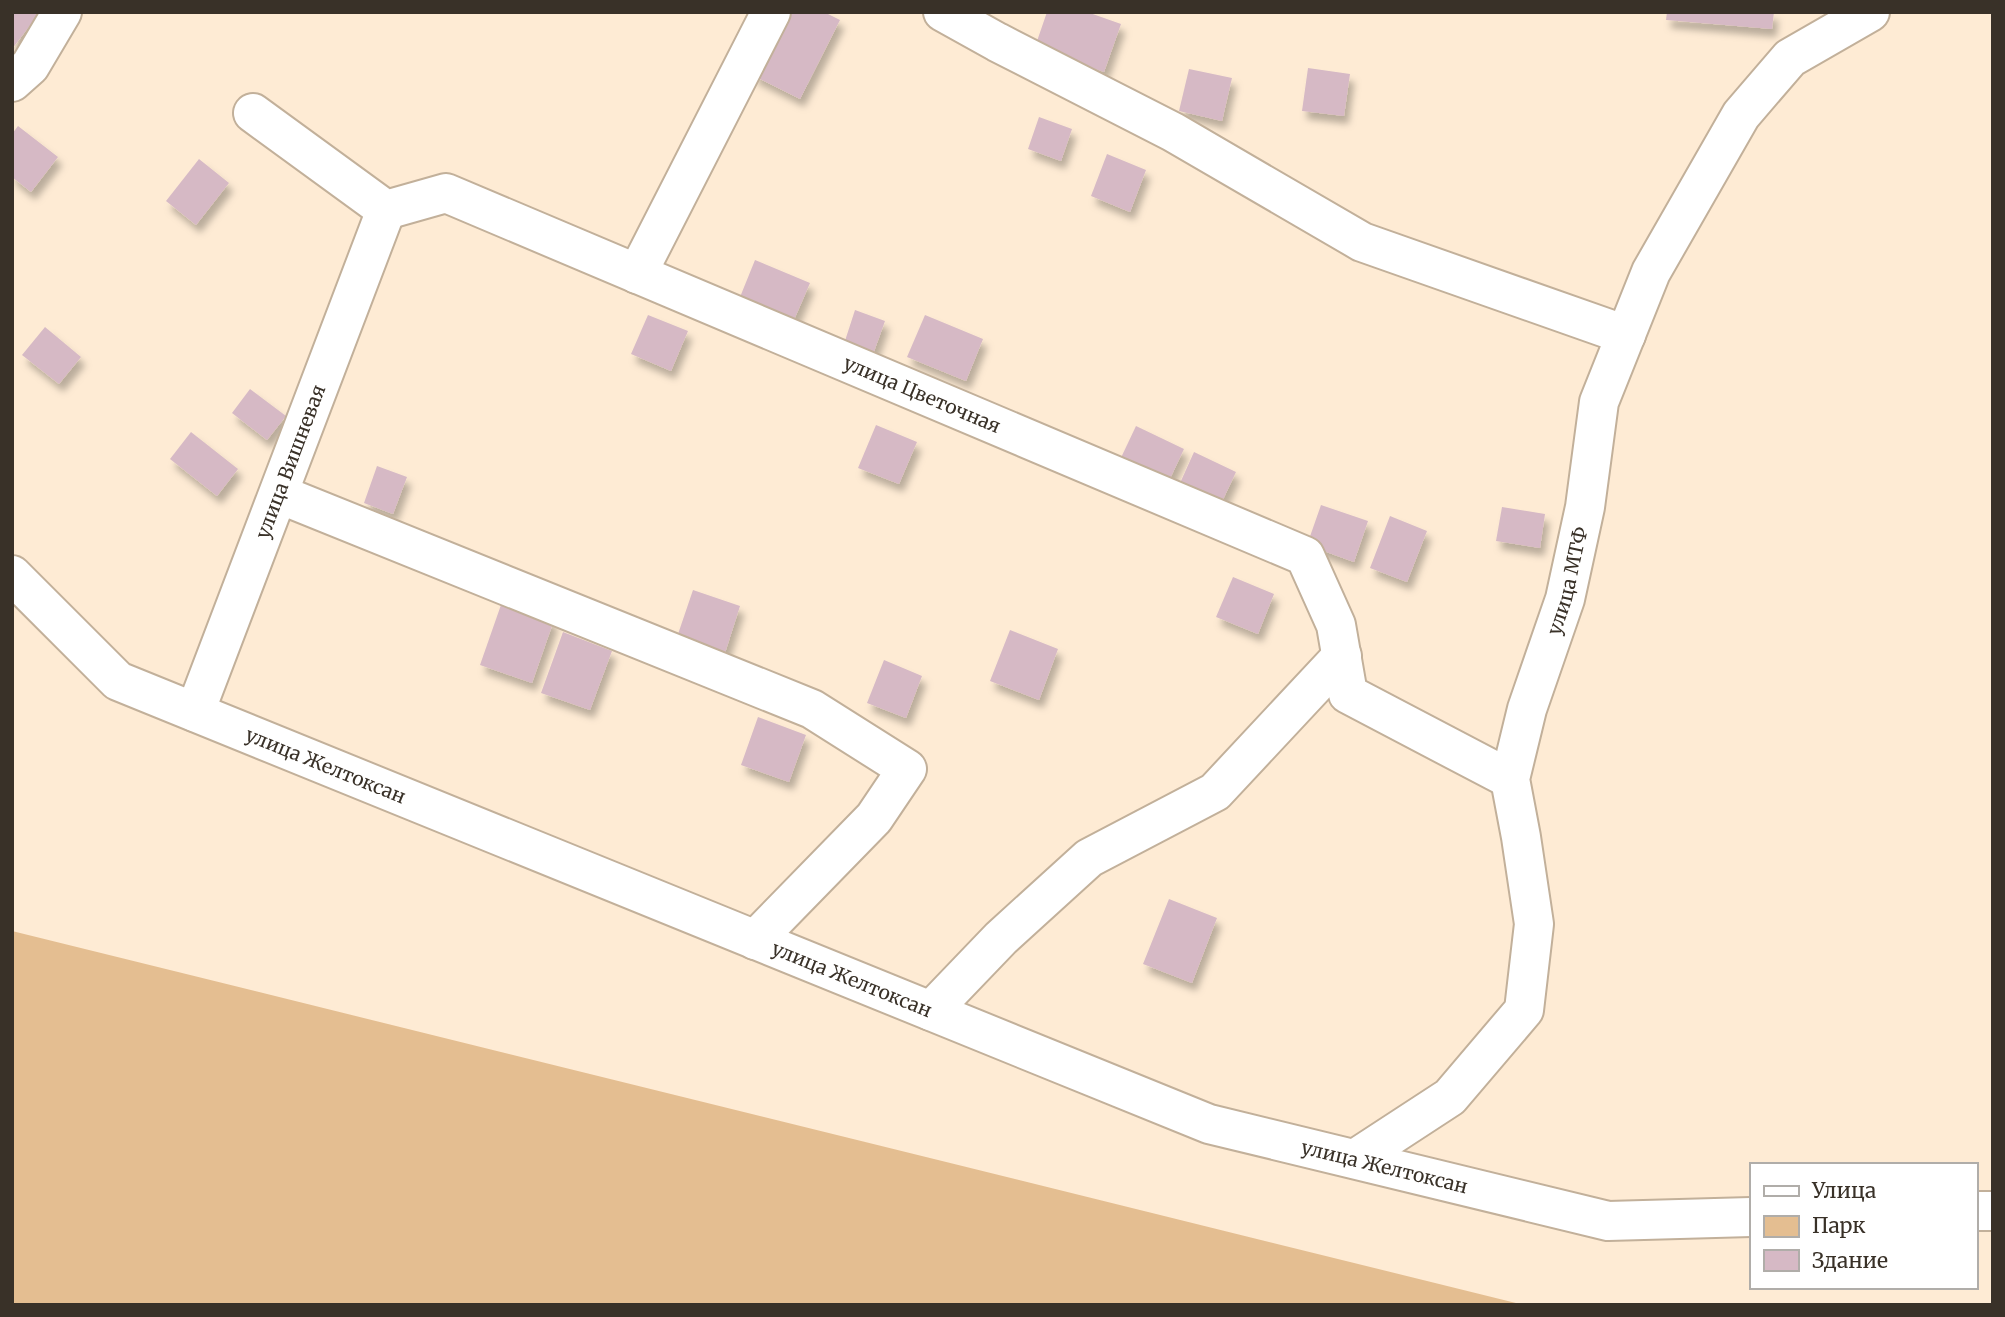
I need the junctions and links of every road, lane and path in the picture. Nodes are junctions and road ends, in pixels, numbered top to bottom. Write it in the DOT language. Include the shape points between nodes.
graph roads {
  1 [pos="62,12"];
  2 [pos="771,12"];
  3 [pos="943,12"];
  4 [pos="1870,12"];
  5 [pos="12,82"];
  6 [pos="253,113"];
  7 [pos="386,210"];
  8 [pos="637,274"];
  9 [pos="1626,335"];
  10 [pos="279,494"];
  11 [pos="12,575"];
  12 [pos="1342,656"];
  13 [pos="195,712"];
  14 [pos="1510,779"];
  15 [pos="755,940"];
  16 [pos="931,1011"];
  17 [pos="1355,1159"];
  18 [pos="1750,1217"];
  1 -- 5 [label="street" via="30,66"];
  2 -- 8 [label="street"];
  3 -- 9 [label="street" via="1173,132 1362,242"];
  4 -- 9 [label="street, улица МТФ" via="1790,58 1741,115 1651,272"];
  6 -- 7 [label="street"];
  7 -- 8 [label="street, улица Цветочная" via="446,193"];
  7 -- 10 [label="street, улица Вишневая"];
  8 -- 12 [label="street, улица Цветочная" via="1305,556 1336,625"];
  9 -- 14 [label="street, улица МТФ" via="1599,402 1586,507 1565,599 1527,709"];
  10 -- 13 [label="street, улица Вишневая"];
  10 -- 15 [label="street" via="813,709 907,768 874,817"];
  11 -- 13 [label="street, улица Желтоксан" via="118,681"];
  12 -- 14 [label="street, улица Цветочная" via="1348,694"];
  12 -- 16 [label="street" via="1215,792 1089,858 1001,937"];
  13 -- 15 [label="street, улица Желтоксан"];
  14 -- 17 [label="street, улица МТФ" via="1534,924 1524,1010 1450,1097"];
  15 -- 16 [label="street, улица Желтоксан"];
  16 -- 17 [label="street, улица Желтоксан" via="1209,1124"];
  17 -- 18 [label="street, улица Желтоксан" via="1608,1221"];
}
